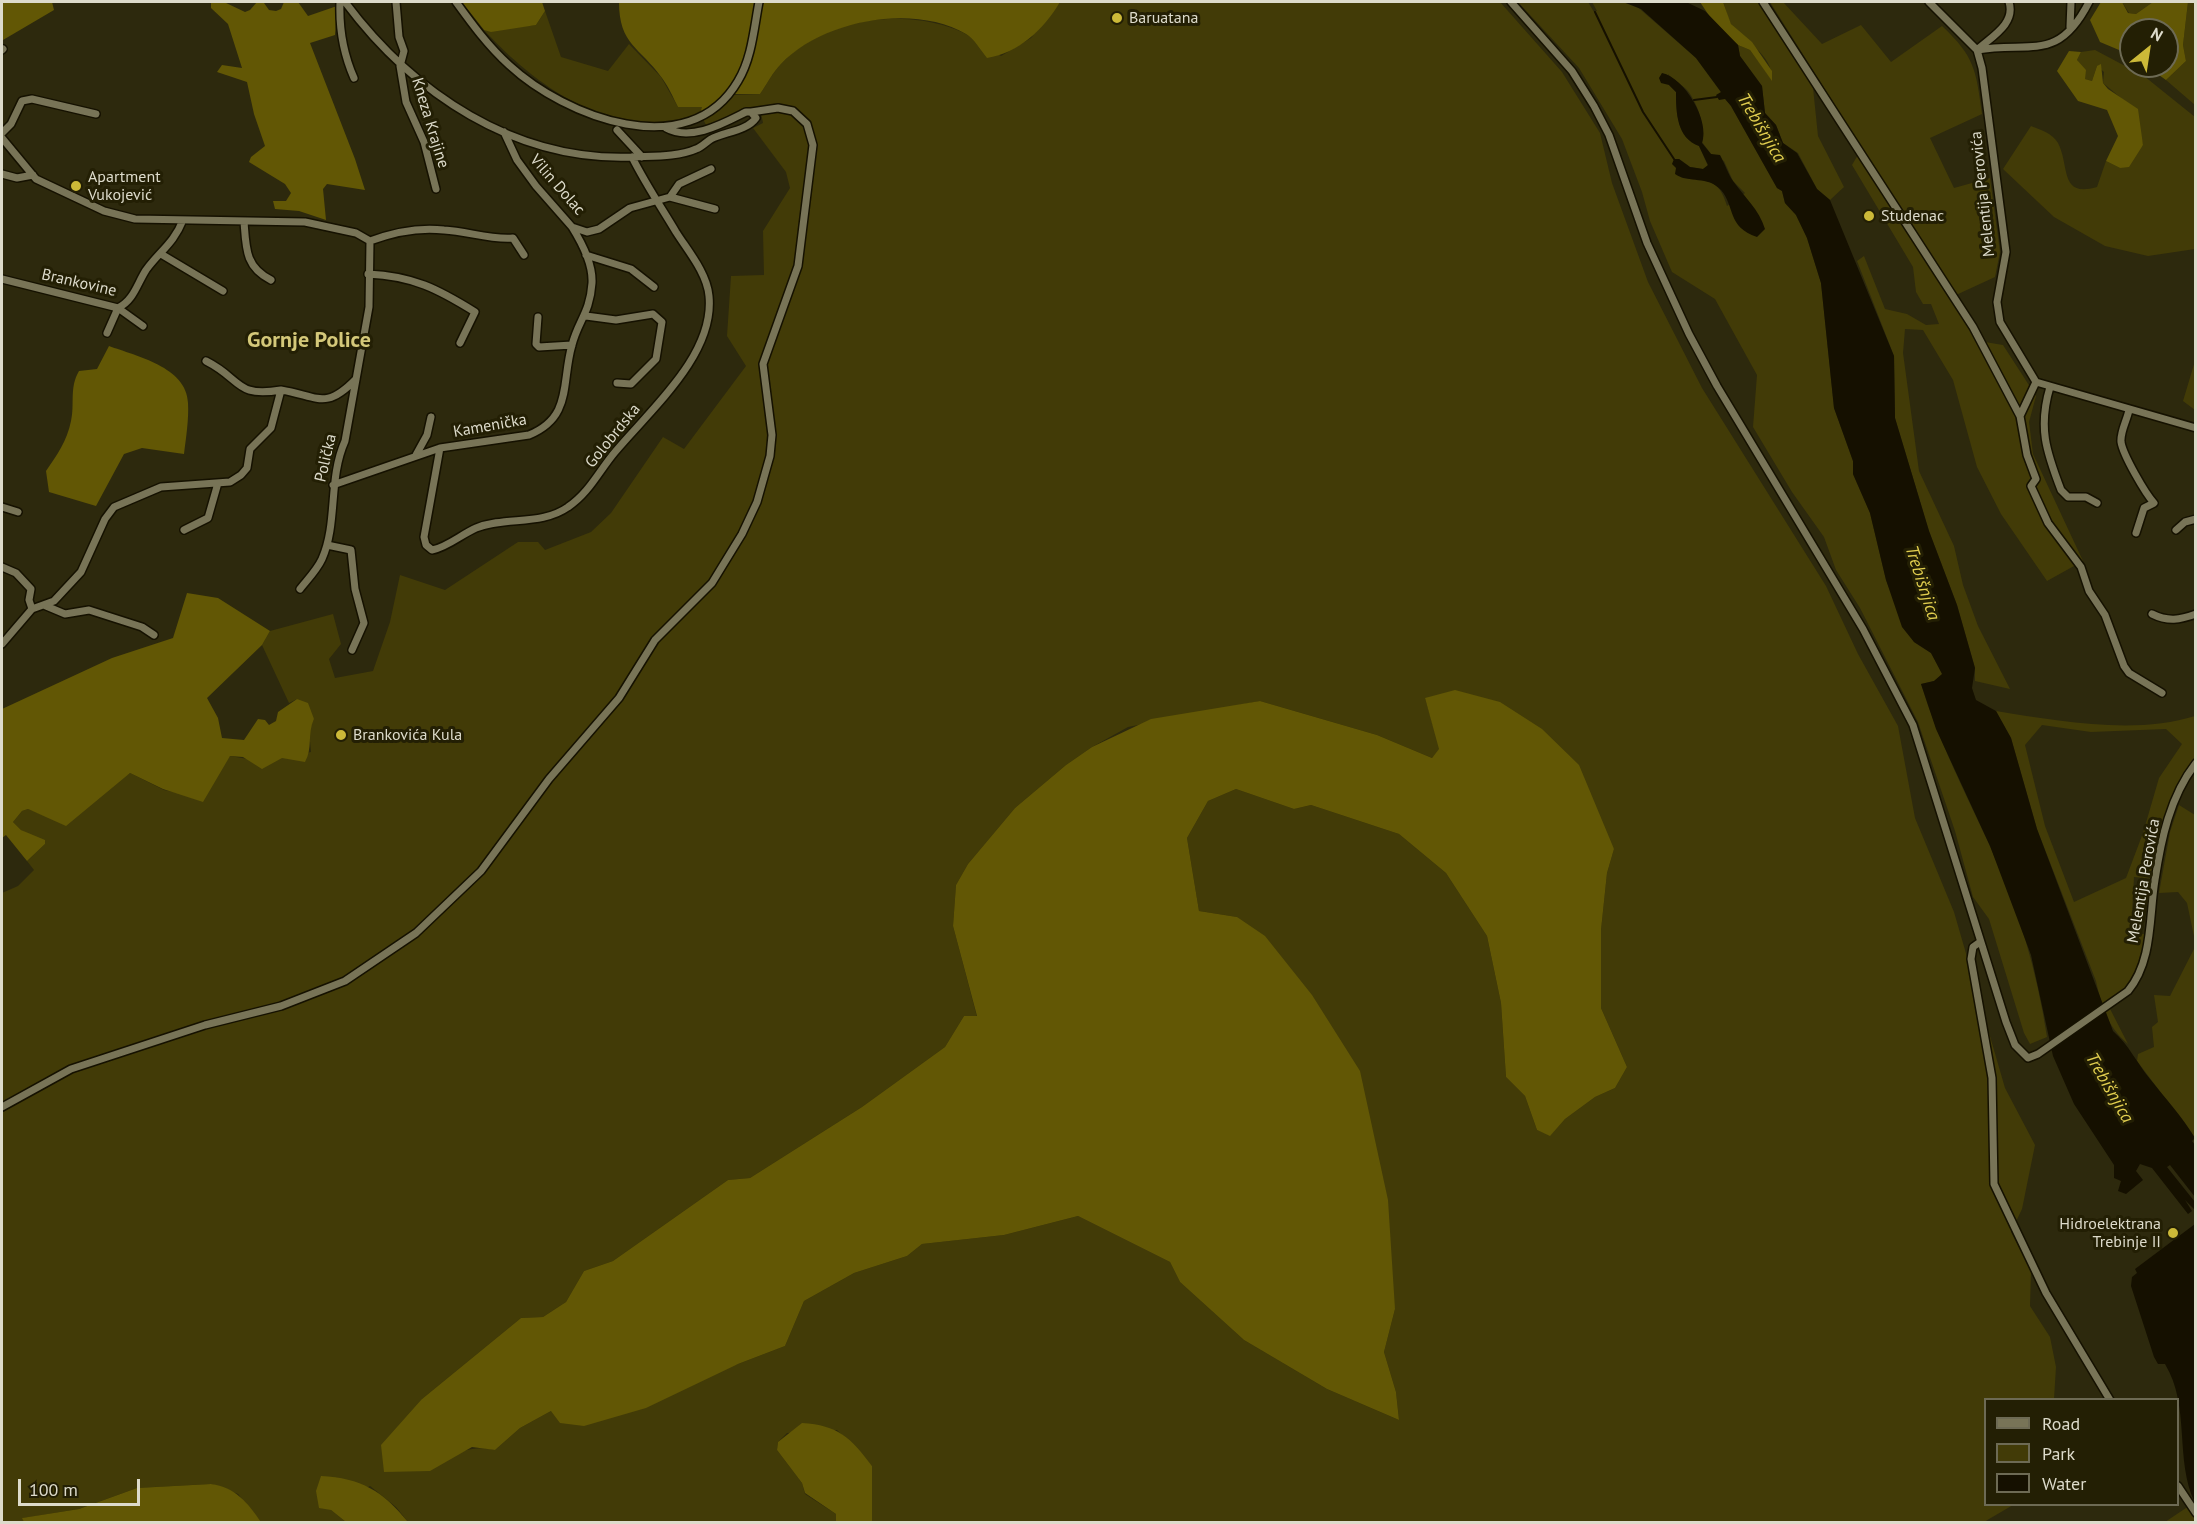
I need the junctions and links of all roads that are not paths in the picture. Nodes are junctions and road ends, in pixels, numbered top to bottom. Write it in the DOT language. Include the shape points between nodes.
graph roads {
  1 [pos="340,2"];
  2 [pos="345,2"];
  3 [pos="396,2"];
  4 [pos="456,2"];
  5 [pos="759,2"];
  6 [pos="1511,2"];
  7 [pos="1762,2"];
  8 [pos="1929,2"];
  9 [pos="2009,2"];
  10 [pos="2071,2"];
  11 [pos="2089,2"];
  12 [pos="2070,27"];
  13 [pos="1977,50"];
  14 [pos="400,66"];
  15 [pos="354,78"];
  16 [pos="751,112"];
  17 [pos="96,114"];
  18 [pos="666,128"];
  19 [pos="617,130"];
  20 [pos="504,132"];
  21 [pos="2,133"];
  22 [pos="2,138"];
  23 [pos="632,157"];
  24 [pos="642,157"];
  25 [pos="711,169"];
  26 [pos="2,174"];
  27 [pos="33,175"];
  28 [pos="436,189"];
  29 [pos="670,197"];
  30 [pos="658,202"];
  31 [pos="715,209"];
  32 [pos="183,220"];
  33 [pos="244,221"];
  34 [pos="572,227"];
  35 [pos="370,242"];
  36 [pos="162,254"];
  37 [pos="524,255"];
  38 [pos="586,255"];
  39 [pos="368,274"];
  40 [pos="2,279"];
  41 [pos="271,280"];
  42 [pos="654,287"];
  43 [pos="223,291"];
  44 [pos="117,308"];
  45 [pos="586,316"];
  46 [pos="538,317"];
  47 [pos="143,326"];
  48 [pos="107,333"];
  49 [pos="460,343"];
  50 [pos="572,345"];
  51 [pos="206,362"];
  52 [pos="356,379"];
  53 [pos="2036,381"];
  54 [pos="617,383"];
  55 [pos="2050,387"];
  56 [pos="281,390"];
  57 [pos="2129,410"];
  58 [pos="2020,416"];
  59 [pos="431,417"];
  60 [pos="2196,428"];
  61 [pos="440,448"];
  62 [pos="416,455"];
  63 [pos="218,483"];
  64 [pos="333,485"];
  65 [pos="2097,503"];
  66 [pos="2,507"];
  67 [pos="18,513"];
  68 [pos="2196,519"];
  69 [pos="184,530"];
  70 [pos="2176,530"];
  71 [pos="2136,532"];
  72 [pos="327,545"];
  73 [pos="2,567"];
  74 [pos="300,589"];
  75 [pos="46,606"];
  76 [pos="32,609"];
  77 [pos="2152,614"];
  78 [pos="2196,614"];
  79 [pos="154,635"];
  80 [pos="2,644"];
  81 [pos="352,650"];
  82 [pos="2162,693"];
  83 [pos="2196,763"];
  84 [pos="1980,942"];
  85 [pos="2,1107"];
  86 [pos="2109,1398"];
  87 [pos="2179,1488"];
  88 [pos="2196,1513"];
  1 -- 15 [label="street" via="341,37"];
  2 -- 14 [label="street"];
  3 -- 14 [label="street, Kneza Krajine" via="404,51"];
  4 -- 18 [label="street" via="488,44 535,86 591,114"];
  5 -- 18 [label="street" via="748,58 731,91 703,116"];
  6 -- 84 [label="street" via="1572,71 1594,106 1609,135 1647,243 1689,334 1913,725"];
  7 -- 58 [label="street" via="1973,327"];
  8 -- 13 [label="street"];
  9 -- 13 [label="street" via="2011,16 2004,27"];
  10 -- 12 [label="street"];
  11 -- 12 [label="street"];
  12 -- 13 [label="street" via="2058,42 2046,46"];
  13 -- 53 [label="street, Melentija Perovića" via="1988,101 2006,252 1997,302 2000,322"];
  14 -- 20 [label="street" via="446,101"];
  14 -- 28 [label="street, Kneza Krajine" via="406,102 424,142"];
  16 -- 18 [label="street" via="691,133"];
  16 -- 24 [label="street" via="756,118 751,124 711,139 695,150"];
  16 -- 85 [label="street" via="778,108 793,111 807,124 813,145 798,266 763,364 771,456 757,502 712,583 655,640 619,698 549,779 481,872 416,933 345,981 281,1006 205,1025 71,1069"];
  17 -- 21 [label="street" via="32,99 22,101"];
  19 -- 24 [label="street"];
  20 -- 23 [label="street" via="585,156"];
  20 -- 34 [label="street, Vilin Dolac" via="518,160"];
  22 -- 27 [label="street"];
  23 -- 24 [label="street"];
  23 -- 30 [label="street, Golobrdska"];
  25 -- 29 [label="street, Vilin Dolac" via="679,184"];
  26 -- 27 [label="street" via="17,178"];
  27 -- 32 [label="street" via="50,187 105,211 135,219"];
  29 -- 30 [label="street, Vilin Dolac"];
  29 -- 31 [label="street"];
  30 -- 34 [label="street, Vilin Dolac" via="630,208 599,229 587,232"];
  30 -- 61 [label="street, Golobrdska" via="696,261 706,286 709,295 705,332 694,356 582,497 551,516 478,527 455,537 442,549 432,550 424,537"];
  32 -- 33 [label="street"];
  32 -- 36 [label="street, Brankovine"];
  33 -- 35 [label="street" via="324,224 356,233"];
  33 -- 41 [label="street" via="249,261 254,271"];
  34 -- 38 [label="street, Kamenička"];
  35 -- 37 [label="street" via="420,229 444,230 513,238"];
  35 -- 39 [label="street, Polička"];
  36 -- 43 [label="street"];
  36 -- 44 [label="street, Brankovine" via="126,304"];
  38 -- 42 [label="street" via="631,269"];
  38 -- 45 [label="street, Kamenička" via="592,282"];
  39 -- 49 [label="street" via="424,284 475,312"];
  39 -- 52 [label="street, Polička" via="369,307"];
  40 -- 44 [label="street, Brankovine"];
  44 -- 47 [label="street"];
  44 -- 48 [label="street"];
  45 -- 50 [label="street, Kamenička"];
  45 -- 54 [label="street" via="616,320 645,313 657,315 662,322 653,363 631,384"];
  46 -- 50 [label="street" via="539,346"];
  50 -- 61 [label="street, Kamenička" via="559,409 541,430 512,439"];
  51 -- 56 [label="street" via="221,369 245,391"];
  52 -- 56 [label="street" via="347,389 327,399 312,400"];
  52 -- 64 [label="street, Polička"];
  53 -- 55 [label="street"];
  53 -- 58 [label="street"];
  55 -- 57 [label="street"];
  55 -- 65 [label="street" via="2044,405 2043,430 2061,490 2068,497 2086,497"];
  56 -- 63 [label="street" via="271,428 250,449 247,468 230,482"];
  57 -- 60 [label="street"];
  57 -- 71 [label="street" via="2121,443 2154,503 2144,508"];
  58 -- 82 [label="street" via="2036,479 2031,486 2037,504 2081,567 2124,666"];
  59 -- 62 [label="street"];
  61 -- 62 [label="street, Kamenička"];
  62 -- 64 [label="street, Kamenička"];
  63 -- 69 [label="street" via="208,518"];
  63 -- 75 [label="street" via="161,487 114,507 81,572"];
  64 -- 72 [label="street, Polička"];
  66 -- 67 [label="street"];
  68 -- 70 [label="street"];
  72 -- 74 [label="street, Polička" via="321,561"];
  72 -- 81 [label="street" via="351,550 354,556 351,565 364,623"];
  73 -- 76 [label="street" via="16,573 32,589"];
  75 -- 76 [label="street"];
  75 -- 79 [label="street" via="65,614 89,610"];
  76 -- 80 [label="street"];
  77 -- 78 [label="street" via="2178,620"];
  83 -- 84 [label="street, Melentija Perovića" via="2178,791 2165,830 2138,979 2115,999 2028,1058 2015,1045"];
  84 -- 86 [label="street" via="1973,947 1971,959 1992,1078 1994,1184 2046,1293"];
  87 -- 88 [label="street"];
}
